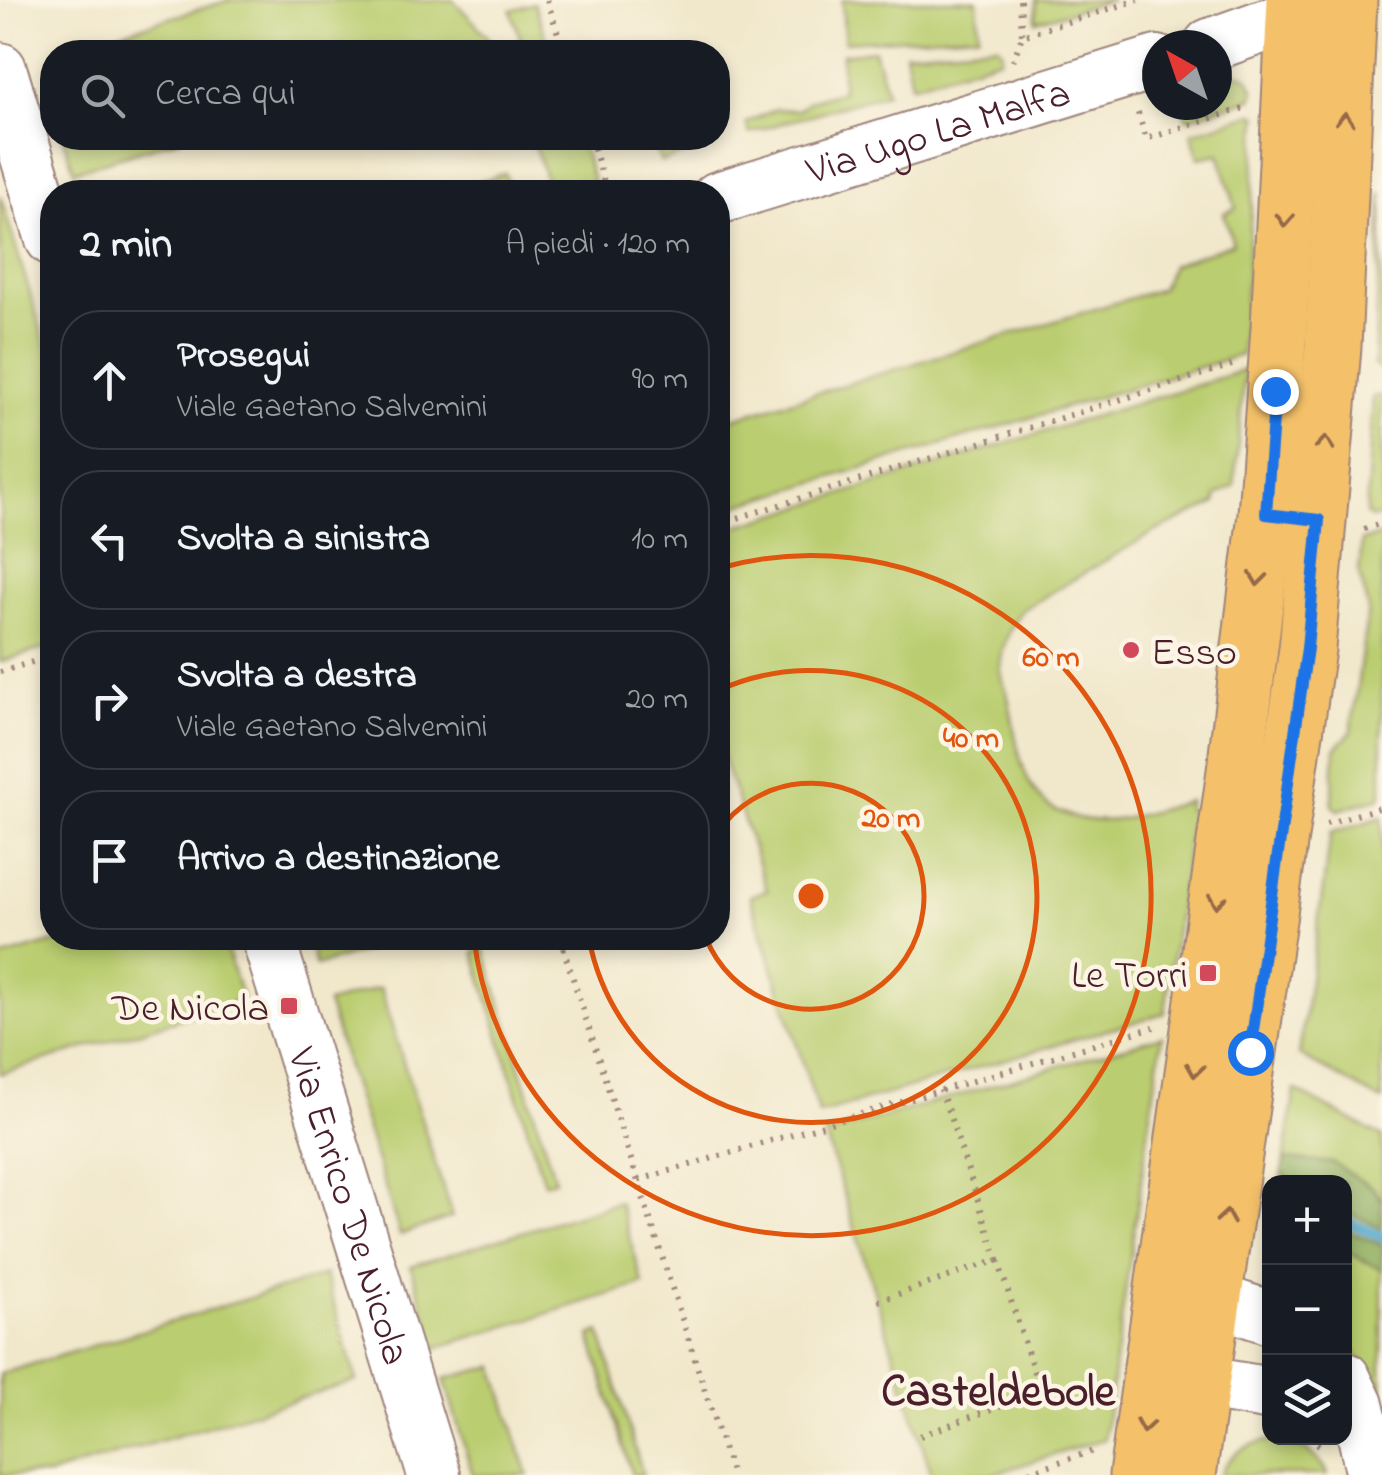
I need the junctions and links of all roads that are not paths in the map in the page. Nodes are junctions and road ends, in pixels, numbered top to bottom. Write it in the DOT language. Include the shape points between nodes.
graph roads {
  1 [pos="1349,0"];
  2 [pos="1308,6"];
  3 [pos="1232,36"];
  4 [pos="1142,67"];
  5 [pos="0,69"];
  6 [pos="730,194"];
  7 [pos="40,200"];
  8 [pos="1292,517"];
  9 [pos="272,950"];
  10 [pos="1213,1301"];
  11 [pos="1262,1316"];
  12 [pos="1158,1335"];
  13 [pos="1202,1382"];
  14 [pos="1262,1393"];
  15 [pos="1352,1395"];
  16 [pos="1351,1445"];
  17 [pos="1124,1460"];
  18 [pos="434,1475"];
  19 [pos="1188,1475"];
  20 [pos="1371,1475"];
  8 -- 1 [label="main road, one-way" via="1333,347"];
  2 -- 3 [label="street"];
  2 -- 8 [label="main road, one-way" via="1280,309"];
  4 -- 6 [label="street, Via Ugo La Malfa"];
  5 -- 7 [label="street"];
  10 -- 8 [label="main road, one-way" via="1307,648"];
  8 -- 12 [label="main road, one-way" via="1236,771"];
  9 -- 18 [label="street, Via Enrico De Nicola"];
  10 -- 11 [label="street"];
  10 -- 12 [label="street"];
  10 -- 13 [label="main road"];
  12 -- 13 [label="street" via="1169,1355"];
  12 -- 17 [label="main road, one-way"];
  13 -- 14 [label="street"];
  13 -- 19 [label="main road"];
  15 -- 20 [label="street"];
  16 -- 20 [label="street"];
}
